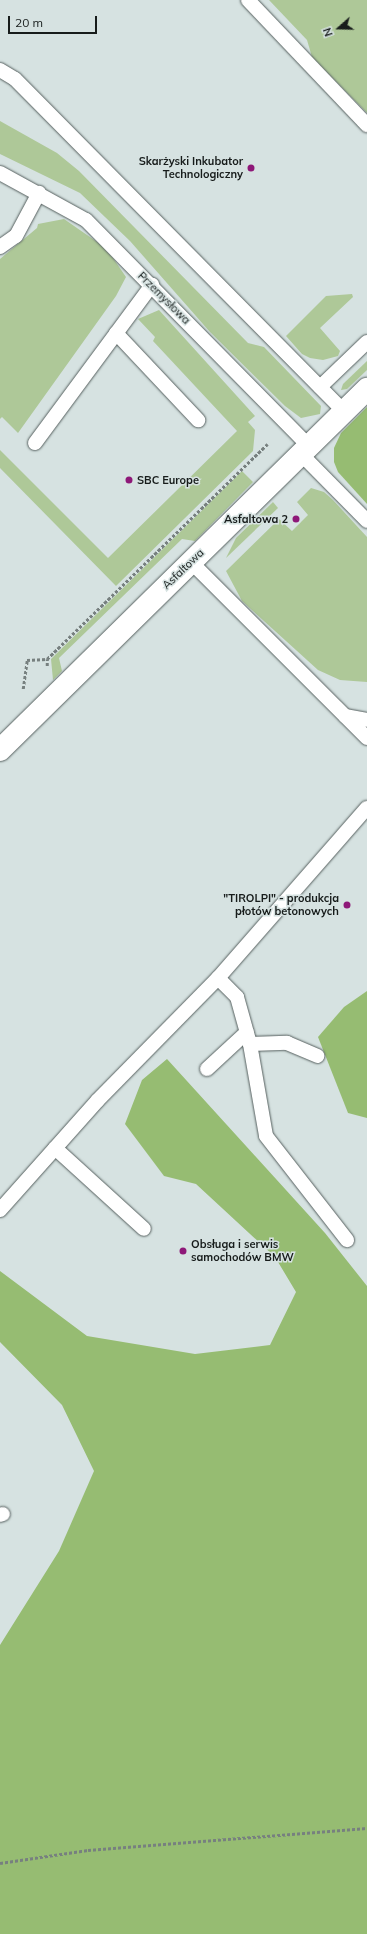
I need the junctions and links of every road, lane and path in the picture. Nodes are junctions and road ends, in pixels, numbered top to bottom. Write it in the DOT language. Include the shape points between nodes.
graph roads {
  1 [pos="248,0"];
  2 [pos="0,70"];
  3 [pos="367,126"];
  4 [pos="0,173"];
  5 [pos="39,193"];
  6 [pos="0,247"];
  7 [pos="152,285"];
  8 [pos="116,333"];
  9 [pos="367,342"];
  10 [pos="320,387"];
  11 [pos="367,389"];
  12 [pos="344,412"];
  13 [pos="198,420"];
  14 [pos="35,443"];
  15 [pos="267,444"];
  16 [pos="305,450"];
  17 [pos="367,521"];
  18 [pos="191,562"];
  19 [pos="47,659"];
  20 [pos="47,672"];
  21 [pos="22,696"];
  22 [pos="345,716"];
  23 [pos="367,720"];
  24 [pos="367,738"];
  25 [pos="0,750"];
  26 [pos="367,808"];
  27 [pos="218,978"];
  28 [pos="249,1038"];
  29 [pos="317,1056"];
  30 [pos="207,1069"];
  31 [pos="56,1148"];
  32 [pos="0,1210"];
  33 [pos="144,1229"];
  34 [pos="347,1240"];
  35 [pos="367,1828"];
  36 [pos="0,1863"];
  1 -- 3 [label="lane"];
  2 -- 10 [label="lane" via="15,79"];
  4 -- 5 [label="lane, Przemysłowa"];
  5 -- 6 [label="lane" via="16,236"];
  5 -- 7 [label="lane, Przemysłowa" via="86,220"];
  7 -- 8 [label="lane"];
  7 -- 16 [label="lane, Przemysłowa"];
  8 -- 13 [label="lane"];
  8 -- 14 [label="lane"];
  9 -- 10 [label="lane"];
  10 -- 12 [label="lane"];
  11 -- 12 [label="street, Asfaltowa"];
  12 -- 16 [label="street, Asfaltowa"];
  15 -- 19 [label="path"];
  16 -- 17 [label="lane, Przemysłowa"];
  16 -- 18 [label="street, Asfaltowa"];
  18 -- 22 [label="lane"];
  18 -- 25 [label="street, Asfaltowa"];
  19 -- 20 [label="path"];
  19 -- 21 [label="path" via="27,660"];
  22 -- 23 [label="lane"];
  22 -- 24 [label="lane"];
  26 -- 27 [label="lane"];
  27 -- 28 [label="lane" via="237,997"];
  27 -- 31 [label="lane" via="98,1100"];
  28 -- 29 [label="lane" via="287,1043"];
  28 -- 30 [label="lane"];
  28 -- 34 [label="lane" via="266,1136"];
  31 -- 32 [label="lane"];
  31 -- 33 [label="lane"];
  35 -- 36 [label="path" via="88,1850"];
}
